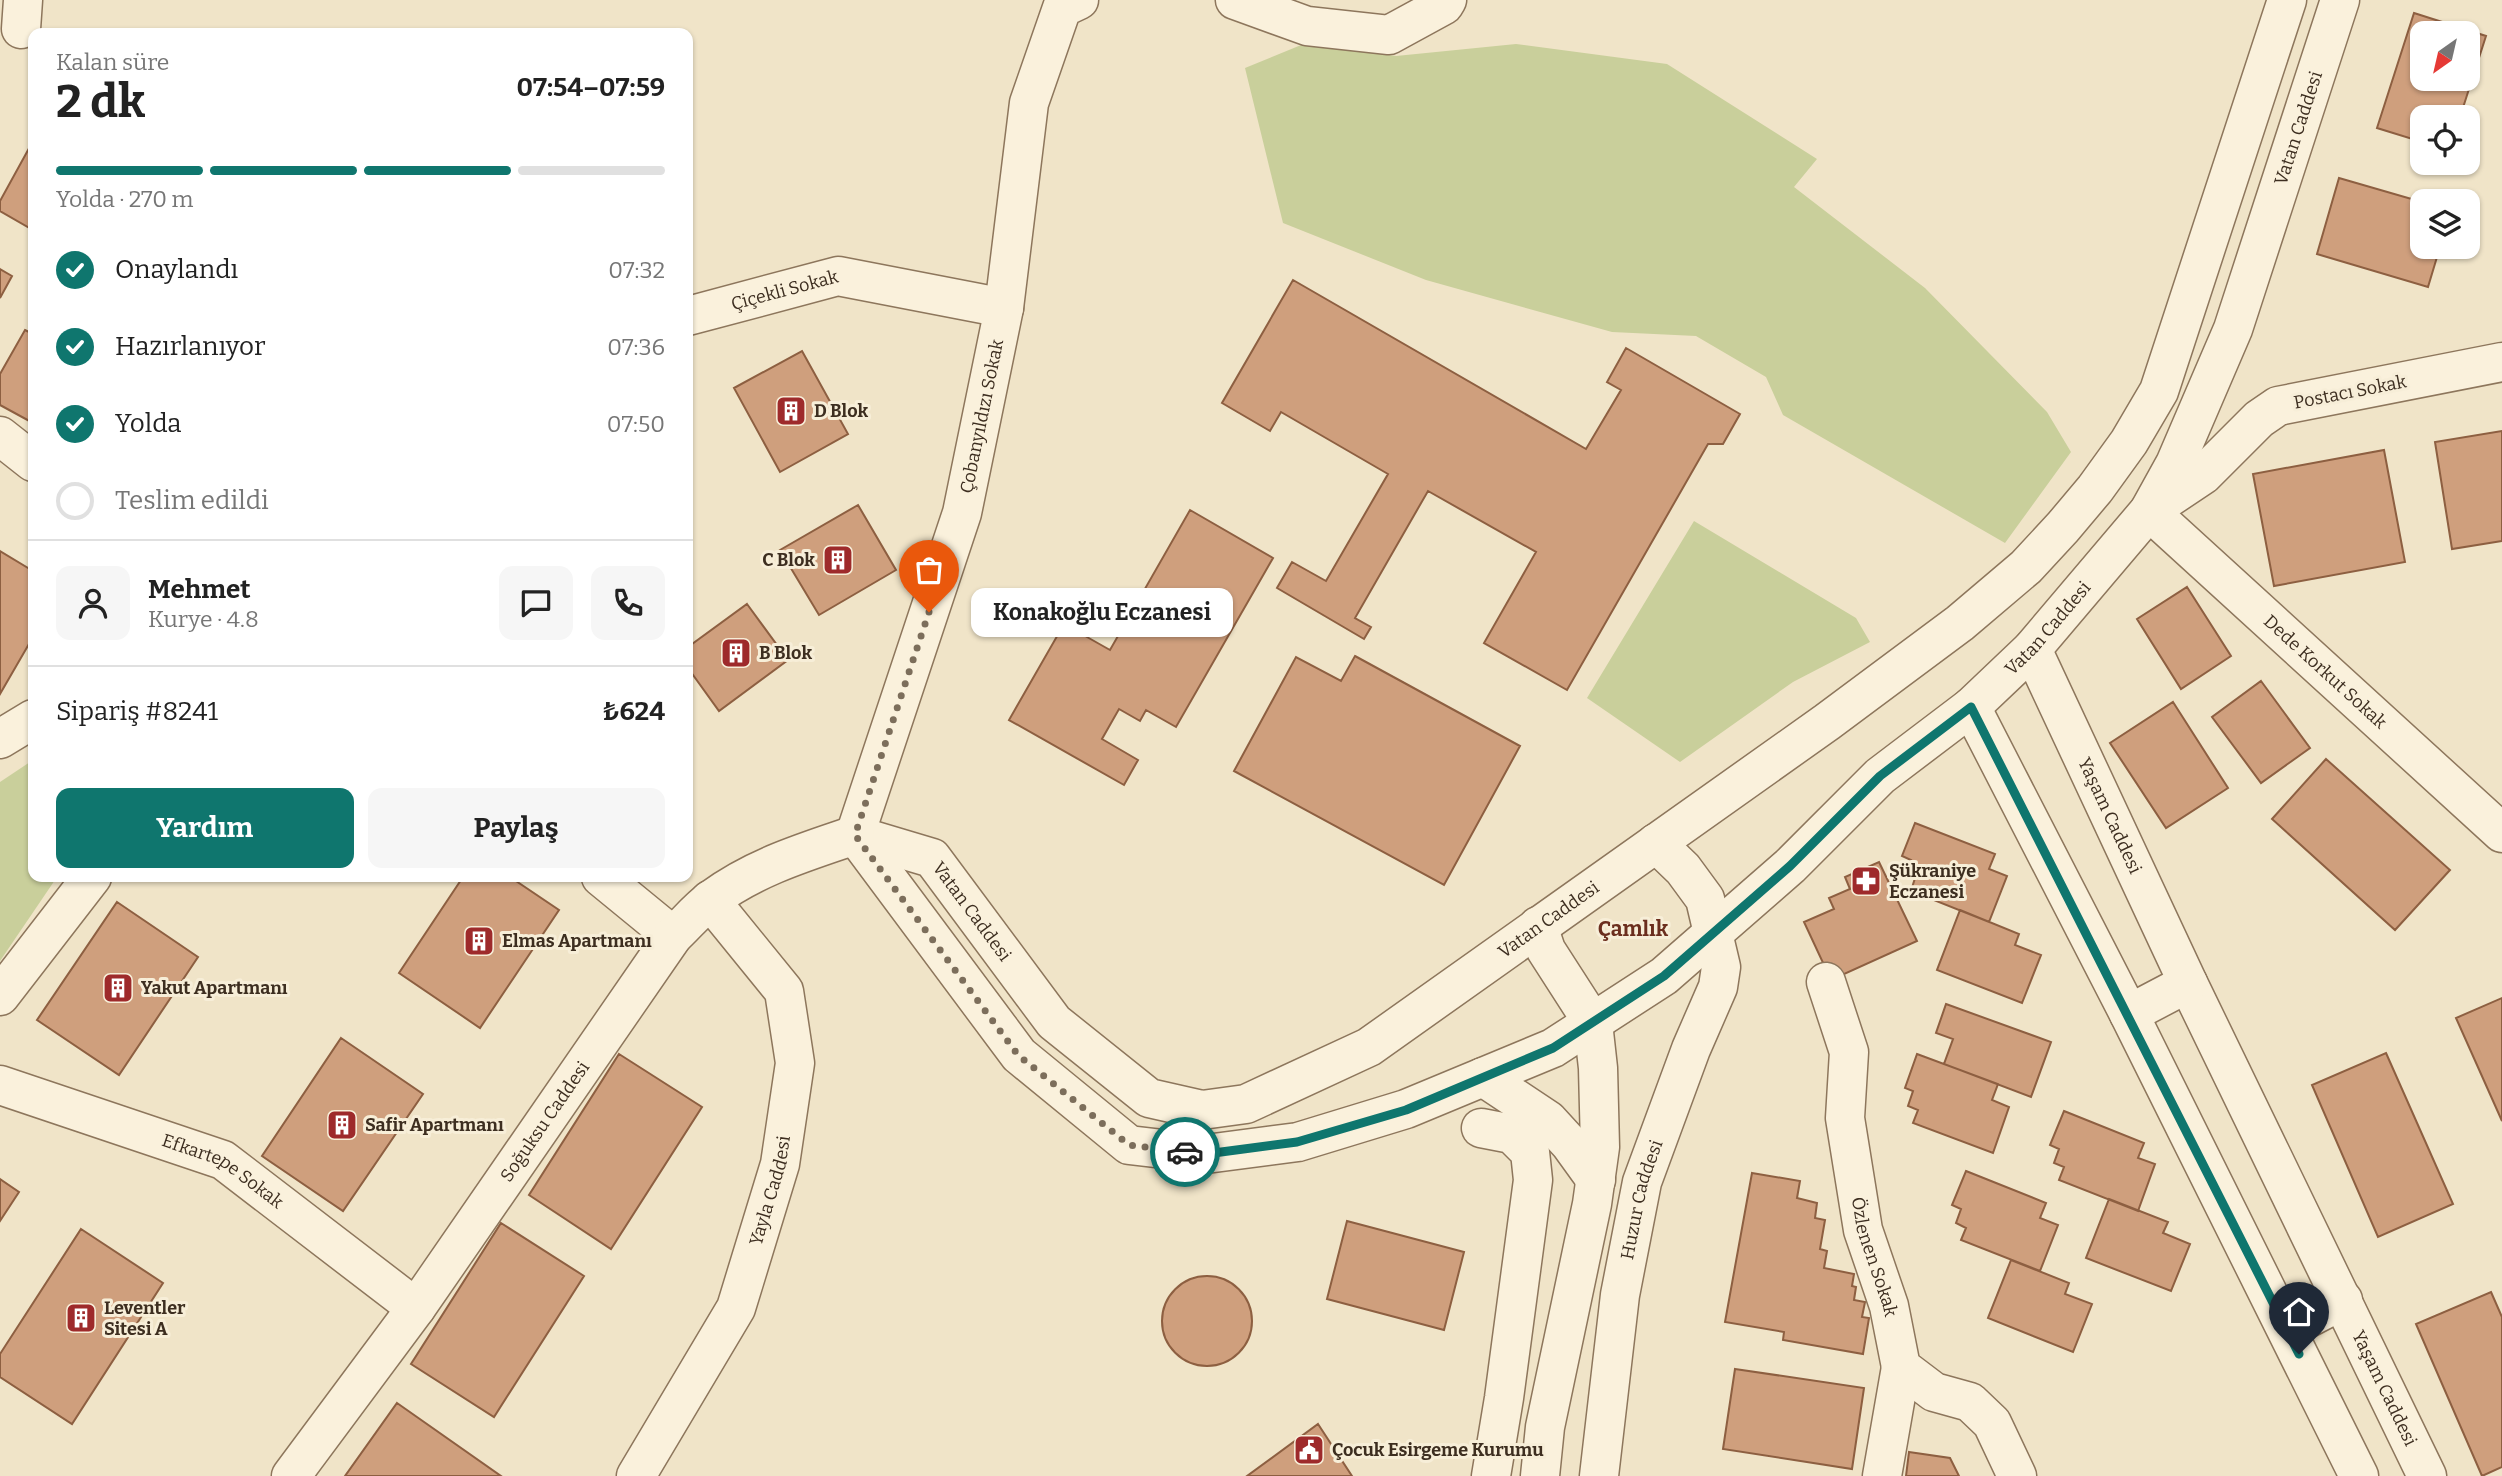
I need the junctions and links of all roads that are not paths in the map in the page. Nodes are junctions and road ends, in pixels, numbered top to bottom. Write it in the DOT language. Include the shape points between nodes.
graph roads {
  1 [pos="1079,0"];
  2 [pos="1235,0"];
  3 [pos="1447,0"];
  4 [pos="2287,0"];
  5 [pos="2340,0"];
  6 [pos="1004,308"];
  7 [pos="693,315"];
  8 [pos="2502,362"];
  9 [pos="0,436"];
  10 [pos="28,458"];
  11 [pos="2149,511"];
  12 [pos="2032,649"];
  13 [pos="1971,707"];
  14 [pos="28,722"];
  15 [pos="0,739"];
  16 [pos="2502,833"];
  17 [pos="855,835"];
  18 [pos="1656,842"];
  19 [pos="88,882"];
  20 [pos="607,882"];
  21 [pos="710,900"];
  22 [pos="1538,926"];
  23 [pos="1711,934"];
  24 [pos="673,936"];
  25 [pos="1826,982"];
  26 [pos="2188,983"];
  27 [pos="0,996"];
  28 [pos="2129,1014"];
  29 [pos="1593,1023"];
  30 [pos="1483,1077"];
  31 [pos="0,1085"];
  32 [pos="1481,1128"];
  33 [pos="1596,1180"];
  34 [pos="2343,1300"];
  35 [pos="416,1308"];
  36 [pos="2287,1329"];
  37 [pos="1901,1367"];
  38 [pos="291,1476"];
  39 [pos="636,1476"];
  40 [pos="1490,1476"];
  41 [pos="1539,1476"];
  42 [pos="1599,1476"];
  43 [pos="1882,1476"];
  44 [pos="2017,1476"];
  45 [pos="2359,1476"];
  46 [pos="2427,1476"];
  1 -- 6 [label="street, Çobanyıldızı Sokak" via="1062,8 1029,103"];
  2 -- 3 [label="street" via="1307,26 1389,36"];
  4 -- 18 [label="street, Vatan Caddesi" via="2159,391 2095,489 2026,567 1960,623"];
  5 -- 11 [label="street, Vatan Caddesi" via="2233,329 2175,464"];
  6 -- 7 [label="street, Çiçekli Sokak" via="838,276"];
  6 -- 17 [label="street, Çobanyıldızı Sokak" via="962,513"];
  8 -- 11 [label="street, Postacı Sokak" via="2278,406 2203,475"];
  9 -- 10 [label="street"];
  11 -- 12 [label="street, Vatan Caddesi"];
  11 -- 16 [label="street, Dede Korkut Sokak"];
  12 -- 13 [label="street, Vatan Caddesi"];
  12 -- 26 [label="street, Yaşam Caddesi"];
  13 -- 23 [label="street, Vatan Caddesi" via="1880,776 1790,866"];
  13 -- 28 [label="street"];
  14 -- 15 [label="street"];
  17 -- 21 [label="street, Soğuksu Caddesi" via="779,861"];
  17 -- 22 [label="street, Vatan Caddesi" via="932,858 1054,1022 1149,1098 1202,1110 1245,1104 1369,1047"];
  17 -- 30 [label="street, Vatan Caddesi" via="1018,1055 1129,1145 1206,1154 1297,1142 1406,1110"];
  18 -- 22 [label="street, Vatan Caddesi"];
  18 -- 23 [label="street, Huzur Caddesi" via="1683,869 1704,900"];
  19 -- 27 [label="street"];
  20 -- 24 [label="street"];
  21 -- 24 [label="street, Soğuksu Caddesi"];
  21 -- 39 [label="street, Yayla Caddesi" via="784,991 795,1063 780,1164 736,1308"];
  22 -- 29 [label="street" via="1546,950"];
  23 -- 29 [label="street, Vatan Caddesi" via="1664,976"];
  23 -- 42 [label="street, Huzur Caddesi" via="1721,967 1718,987 1642,1182 1620,1295"];
  24 -- 35 [label="street, Soğuksu Caddesi"];
  25 -- 37 [label="street, Özlenen Sokak" via="1849,1052 1845,1118 1863,1230 1889,1306"];
  26 -- 28 [label="street"];
  26 -- 34 [label="street, Yaşam Caddesi"];
  28 -- 36 [label="street"];
  29 -- 30 [label="street, Vatan Caddesi" via="1553,1048"];
  29 -- 33 [label="street" via="1600,1147"];
  30 -- 33 [label="street" via="1548,1120"];
  31 -- 35 [label="street, Efkartepe Sokak" via="223,1160"];
  32 -- 40 [label="street" via="1512,1134 1530,1152 1532,1180"];
  33 -- 41 [label="street"];
  34 -- 36 [label="street"];
  34 -- 46 [label="street, Yaşam Caddesi"];
  35 -- 38 [label="street, Soğuksu Caddesi"];
  36 -- 45 [label="street"];
  37 -- 43 [label="street"];
  37 -- 44 [label="street" via="1934,1392 1970,1402 1985,1416"];
}
